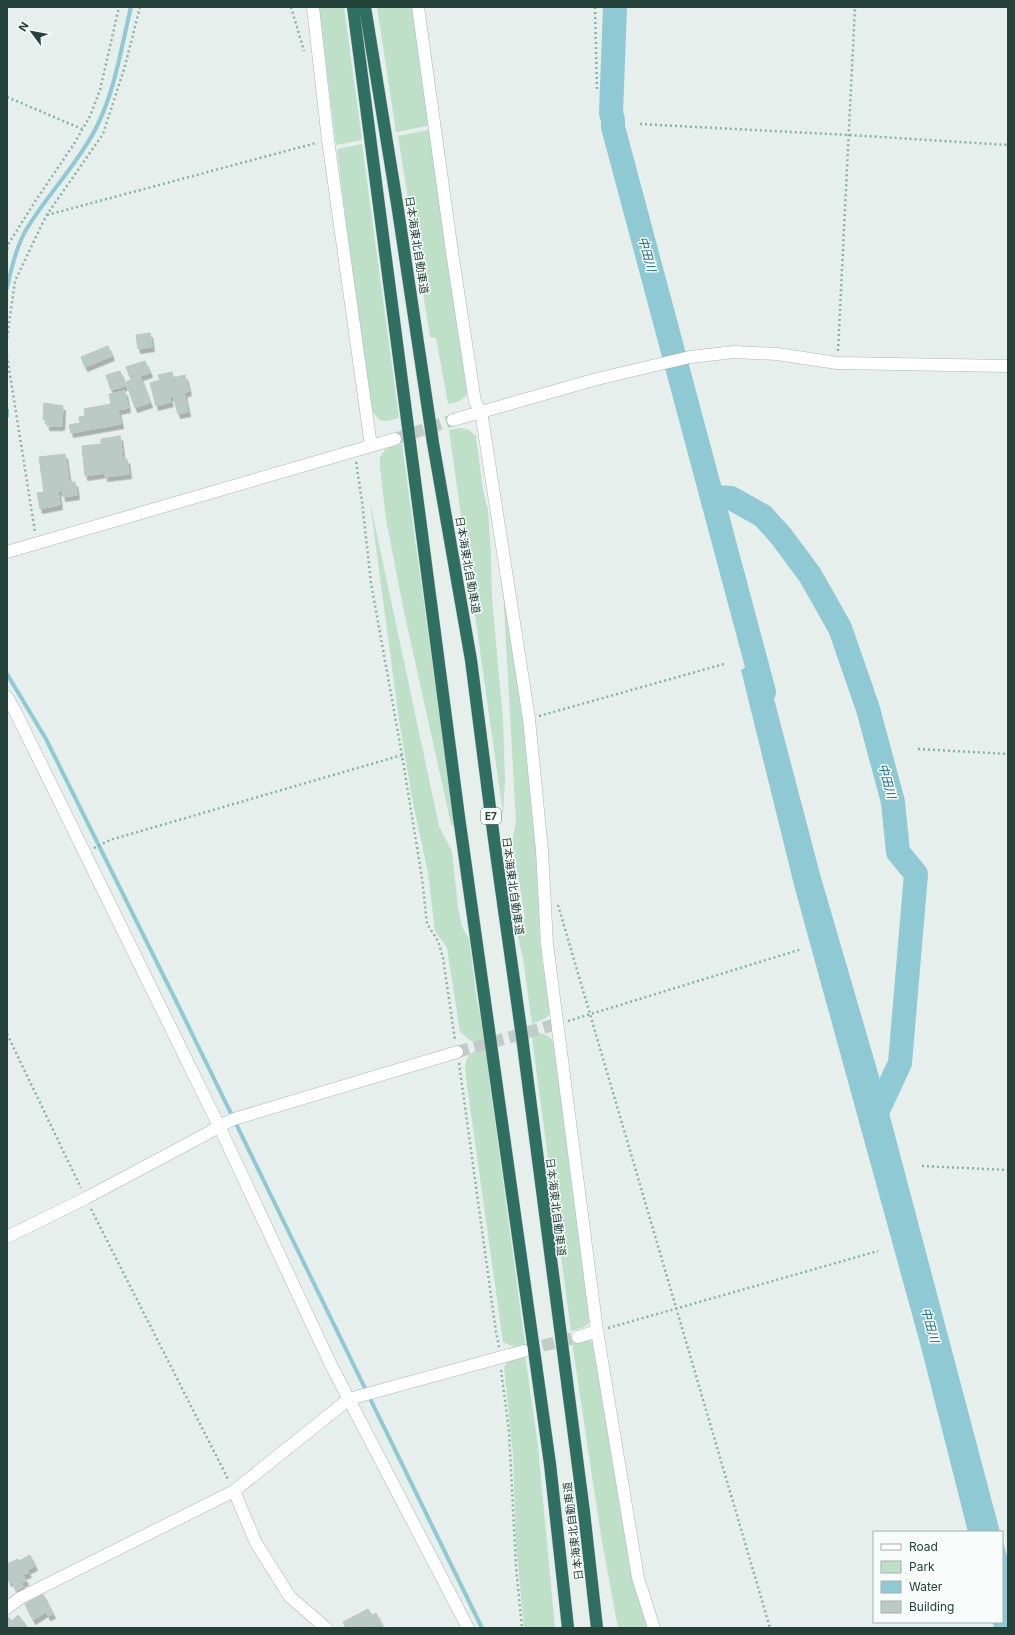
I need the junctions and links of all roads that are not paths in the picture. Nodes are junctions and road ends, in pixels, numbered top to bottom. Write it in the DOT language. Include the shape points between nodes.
graph roads {
  1 [pos="313,7"];
  2 [pos="353,7"];
  3 [pos="365,7"];
  4 [pos="418,7"];
  5 [pos="1008,366"];
  6 [pos="481,411"];
  7 [pos="453,420"];
  8 [pos="396,439"];
  9 [pos="370,446"];
  10 [pos="7,552"];
  11 [pos="7,697"];
  12 [pos="457,1052"];
  13 [pos="218,1126"];
  14 [pos="7,1237"];
  15 [pos="597,1331"];
  16 [pos="578,1337"];
  17 [pos="524,1351"];
  18 [pos="349,1399"];
  19 [pos="234,1491"];
  20 [pos="584,1512"];
  21 [pos="7,1608"];
  22 [pos="326,1628"];
  23 [pos="468,1628"];
  24 [pos="568,1628"];
  25 [pos="597,1628"];
  26 [pos="604,1628"];
  27 [pos="654,1628"];
  1 -- 9 [label="street" via="328,140"];
  2 -- 24 [label="highway, 日本海東北自動車道" via="459,817 549,1456"];
  3 -- 20 [label="highway, 日本海東北自動車道 / E7" via="433,443 471,660"];
  4 -- 6 [label="street" via="460,307 475,402"];
  5 -- 6 [label="street" via="837,363 778,354 734,352 690,357"];
  6 -- 7 [label="street"];
  6 -- 15 [label="street" via="529,719 542,851 547,944"];
  8 -- 9 [label="street"];
  9 -- 10 [label="street"];
  11 -- 13 [label="street"];
  12 -- 13 [label="street" via="254,1112"];
  13 -- 14 [label="street" via="86,1198"];
  13 -- 18 [label="street"];
  15 -- 16 [label="street"];
  15 -- 27 [label="street" via="638,1578"];
  17 -- 18 [label="street"];
  18 -- 19 [label="street"];
  18 -- 23 [label="street"];
  19 -- 21 [label="street" via="20,1598"];
  19 -- 22 [label="street" via="256,1542 290,1597"];
  20 -- 25 [label="highway, 日本海東北自動車道 / E7"];
  20 -- 26 [label="highway"];
}
